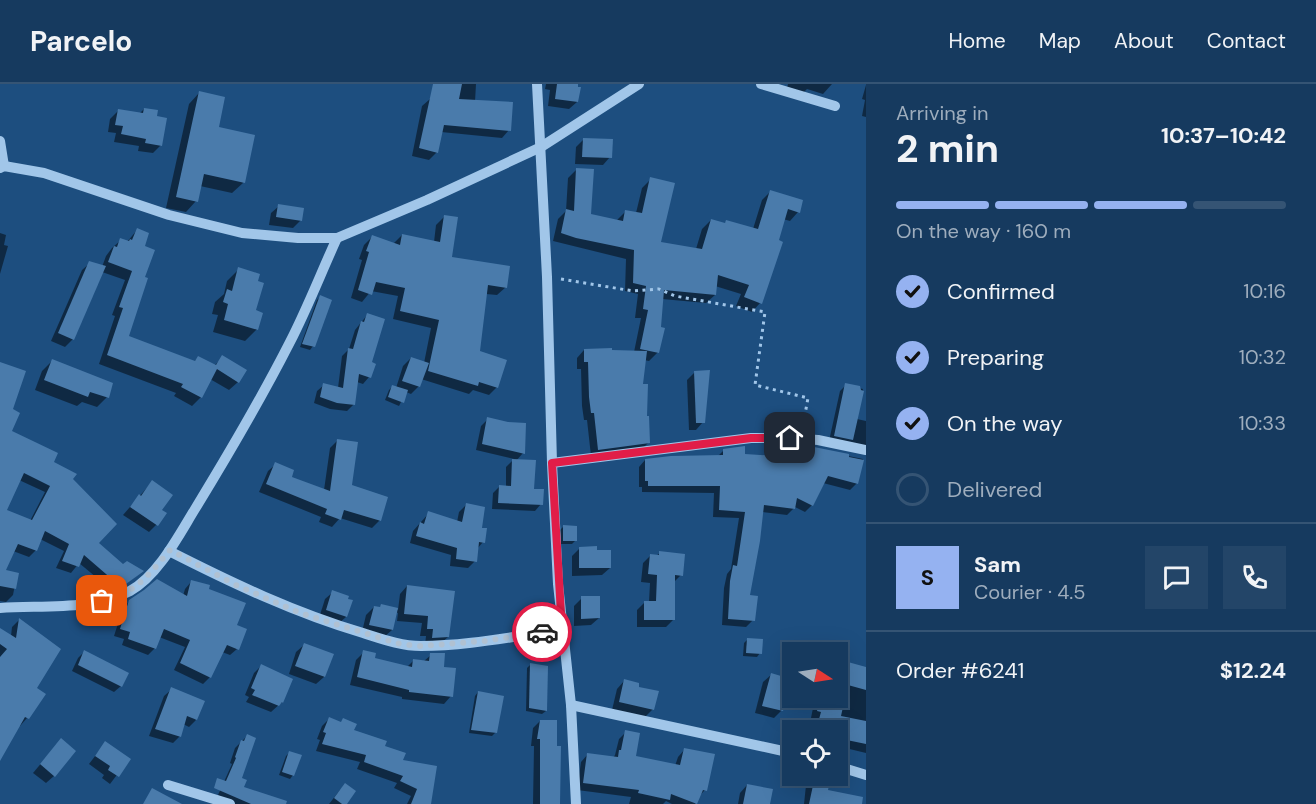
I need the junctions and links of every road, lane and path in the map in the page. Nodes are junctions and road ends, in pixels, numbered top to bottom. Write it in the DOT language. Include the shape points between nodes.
graph roads {
  1 [pos="537,84"];
  2 [pos="639,84"];
  3 [pos="761,84"];
  4 [pos="836,106"];
  5 [pos="0,141"];
  6 [pos="541,147"];
  7 [pos="2,167"];
  8 [pos="337,238"];
  9 [pos="548,277"];
  10 [pos="800,438"];
  11 [pos="866,450"];
  12 [pos="552,463"];
  13 [pos="170,550"];
  14 [pos="0,608"];
  15 [pos="562,630"];
  16 [pos="571,705"];
  17 [pos="782,751"];
  18 [pos="848,769"];
  19 [pos="866,775"];
  20 [pos="168,785"];
  21 [pos="230,804"];
  22 [pos="576,804"];
  1 -- 6 [label="street"];
  2 -- 6 [label="street"];
  3 -- 4 [label="street"];
  5 -- 7 [label="street"];
  6 -- 8 [label="street"];
  6 -- 9 [label="street"];
  7 -- 8 [label="street" via="44,174 169,215 242,233"];
  8 -- 13 [label="street" via="290,342"];
  9 -- 10 [label="path" via="633,291 659,289 675,296 765,312 755,385 808,398"];
  9 -- 12 [label="street"];
  10 -- 11 [label="street"];
  10 -- 12 [label="street" via="751,438"];
  12 -- 15 [label="street"];
  13 -- 14 [label="street" via="133,590 116,597 87,604"];
  13 -- 15 [label="street" via="300,613 400,644 464,643"];
  15 -- 16 [label="street"];
  16 -- 17 [label="street"];
  16 -- 22 [label="street"];
  18 -- 19 [label="street"];
  20 -- 21 [label="street"];
}
